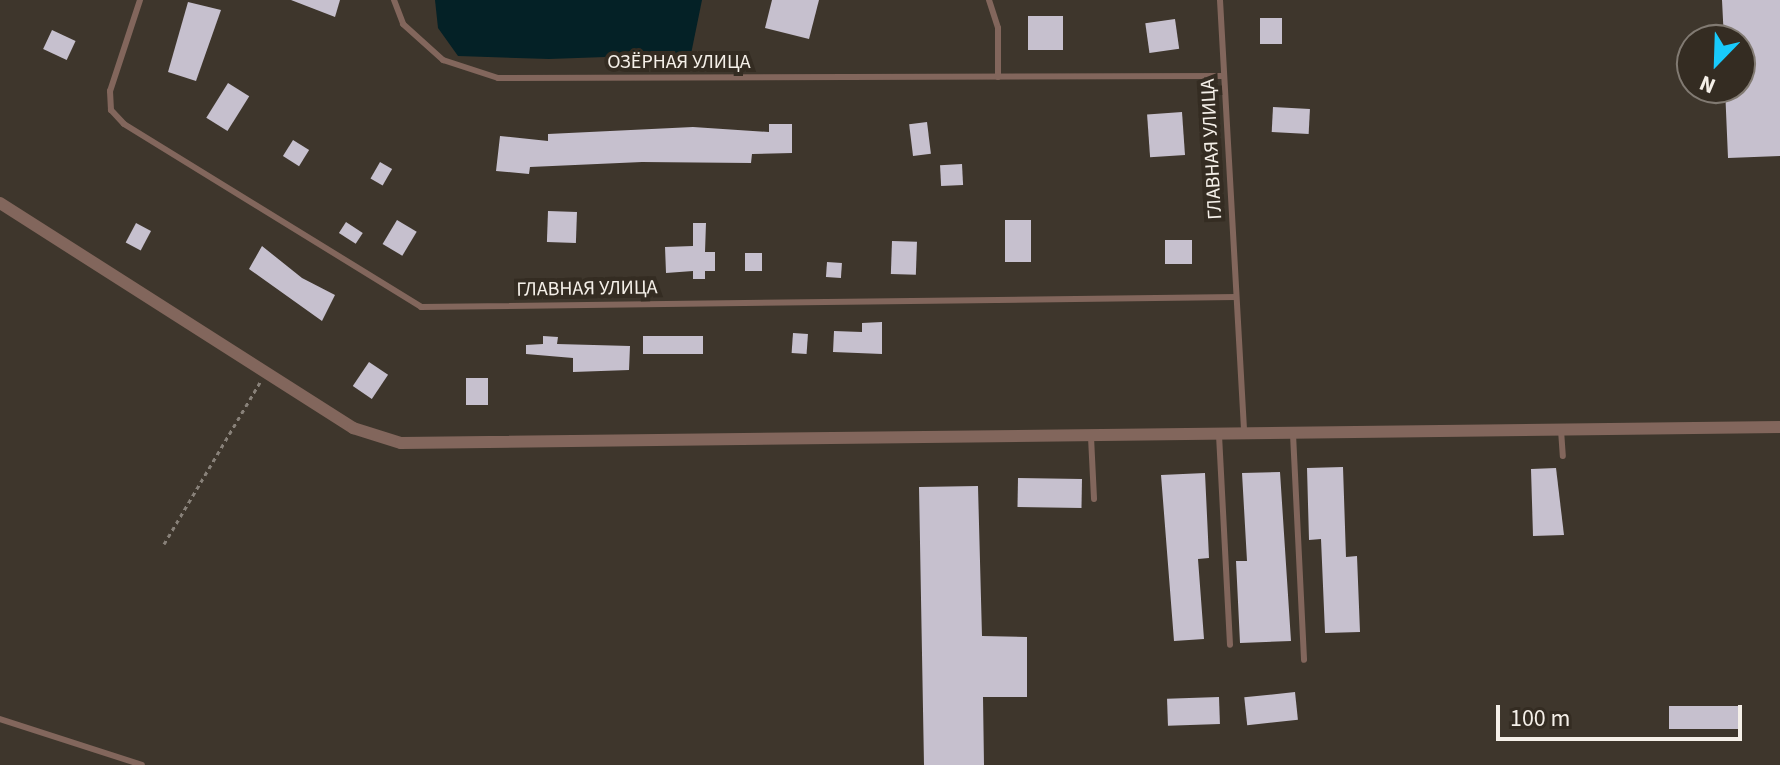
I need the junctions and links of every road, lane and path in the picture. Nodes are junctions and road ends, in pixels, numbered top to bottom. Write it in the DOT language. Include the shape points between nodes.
graph roads {
  1 [pos="140,0"];
  2 [pos="394,0"];
  3 [pos="989,0"];
  4 [pos="1220,0"];
  5 [pos="1224,76"];
  6 [pos="998,77"];
  7 [pos="0,203"];
  8 [pos="1236,297"];
  9 [pos="262,377"];
  10 [pos="1780,427"];
  11 [pos="1561,430"];
  12 [pos="1293,434"];
  13 [pos="1219,435"];
  14 [pos="1244,435"];
  15 [pos="1091,437"];
  16 [pos="1563,456"];
  17 [pos="1094,499"];
  18 [pos="164,544"];
  19 [pos="1230,645"];
  20 [pos="1304,660"];
  21 [pos="0,719"];
  22 [pos="142,765"];
  1 -- 8 [label="lane, ГЛАВНАЯ УЛИЦА" via="110,91 111,110 124,124 421,307"];
  2 -- 6 [label="lane, ОЗЁРНАЯ УЛИЦА" via="403,24 443,60 498,78"];
  3 -- 6 [label="lane" via="998,28"];
  4 -- 5 [label="lane, ГЛАВНАЯ УЛИЦА"];
  5 -- 6 [label="lane, ОЗЁРНАЯ УЛИЦА"];
  5 -- 8 [label="lane, ГЛАВНАЯ УЛИЦА"];
  7 -- 15 [label="street" via="375,438 433,445"];
  8 -- 14 [label="lane, ГЛАВНАЯ УЛИЦА"];
  9 -- 18 [label="path"];
  10 -- 11 [label="street"];
  11 -- 12 [label="street"];
  11 -- 16 [label="lane"];
  12 -- 14 [label="street"];
  12 -- 20 [label="lane"];
  13 -- 14 [label="street"];
  13 -- 15 [label="street"];
  13 -- 19 [label="lane"];
  15 -- 17 [label="lane"];
  21 -- 22 [label="lane"];
}
